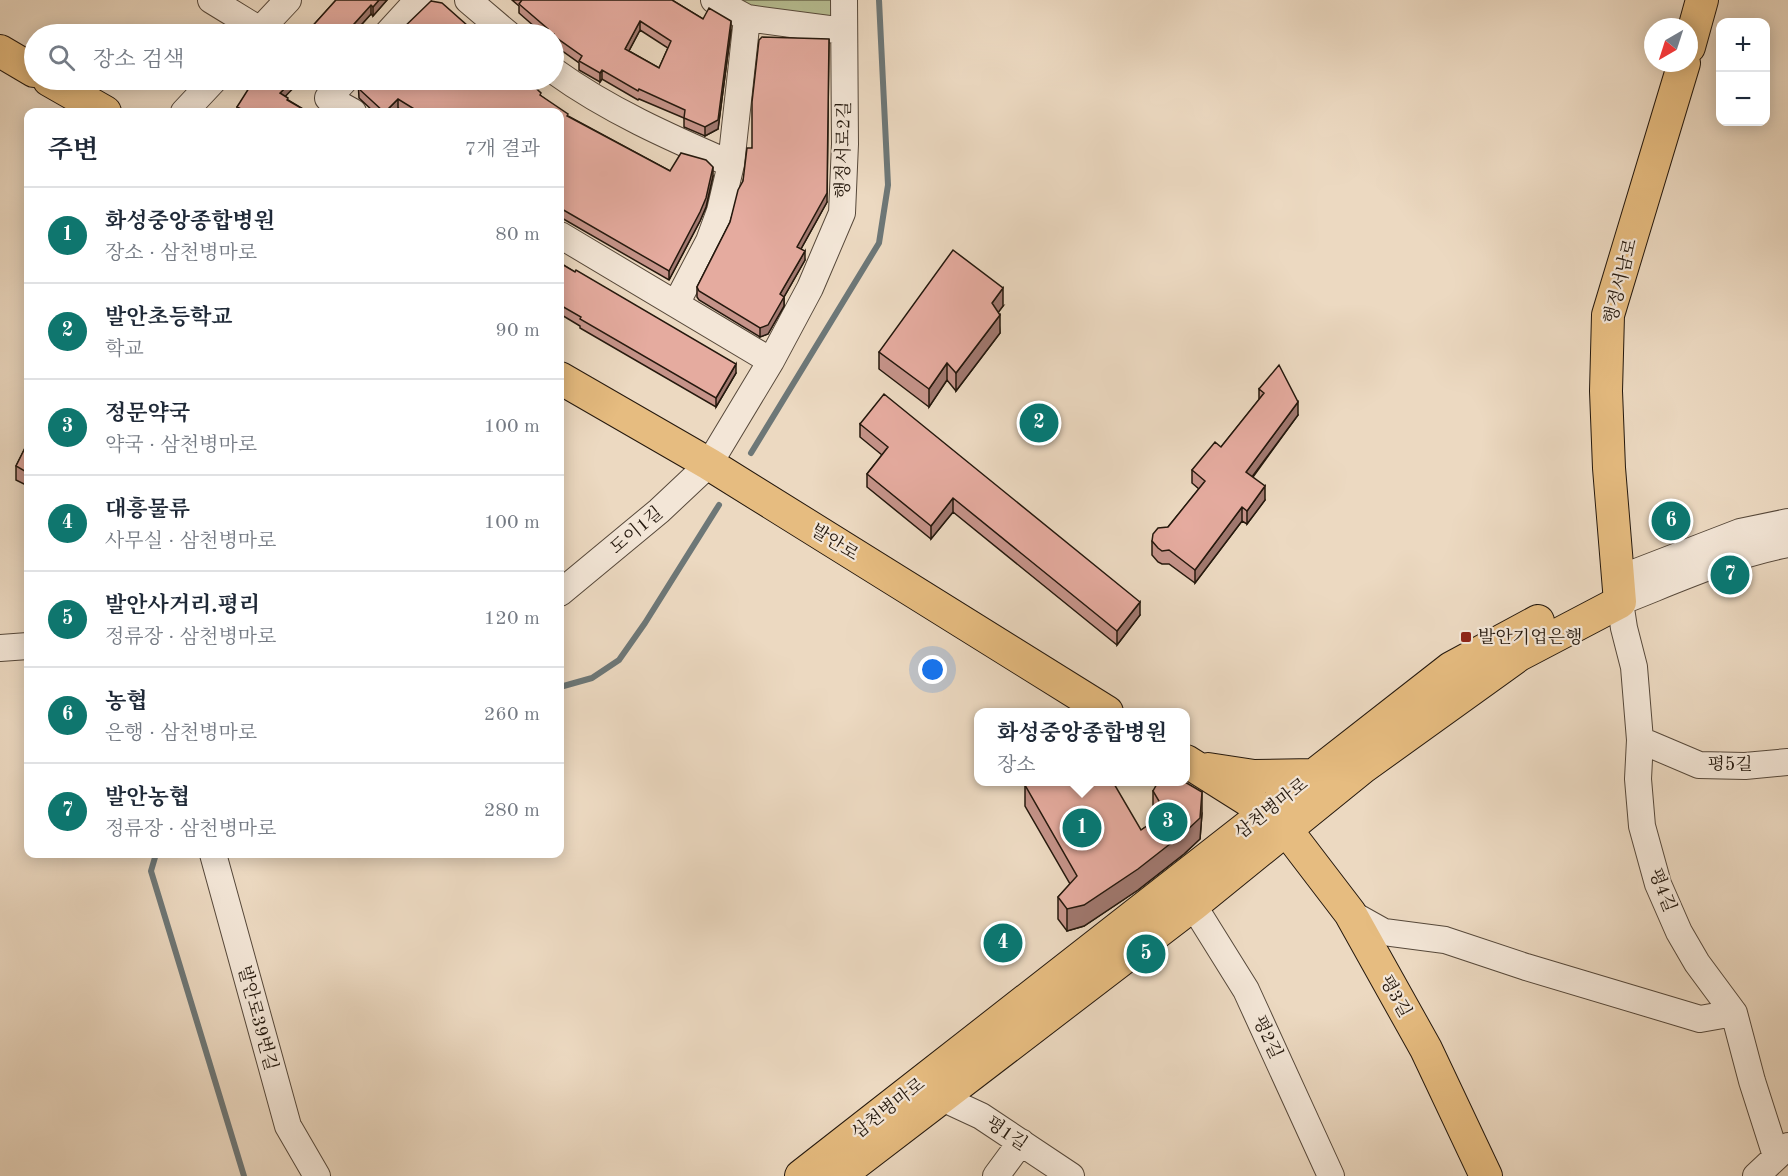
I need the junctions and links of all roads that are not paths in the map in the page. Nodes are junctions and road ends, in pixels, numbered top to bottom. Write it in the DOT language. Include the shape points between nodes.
graph roads {
  1 [pos="211,0"];
  2 [pos="288,0"];
  3 [pos="418,0"];
  4 [pos="468,0"];
  5 [pos="714,0"];
  6 [pos="844,0"];
  7 [pos="1702,0"];
  8 [pos="747,18"];
  9 [pos="1697,18"];
  10 [pos="246,24"];
  11 [pos="266,24"];
  12 [pos="396,24"];
  13 [pos="496,24"];
  14 [pos="844,31"];
  15 [pos="0,51"];
  16 [pos="24,65"];
  17 [pos="1681,72"];
  18 [pos="564,78"];
  19 [pos="66,90"];
  20 [pos="205,90"];
  21 [pos="338,90"];
  22 [pos="98,108"];
  23 [pos="188,108"];
  24 [pos="350,108"];
  25 [pos="731,164"];
  26 [pos="564,237"];
  27 [pos="676,304"];
  28 [pos="771,360"];
  29 [pos="564,380"];
  30 [pos="709,464"];
  31 [pos="1788,522"];
  32 [pos="1788,544"];
  33 [pos="564,590"];
  34 [pos="1619,591"];
  35 [pos="24,646"];
  36 [pos="0,648"];
  37 [pos="1101,708"];
  38 [pos="1640,740"];
  39 [pos="1788,762"];
  40 [pos="1198,769"];
  41 [pos="1314,775"];
  42 [pos="1276,820"];
  43 [pos="1220,849"];
  44 [pos="214,858"];
  45 [pos="1192,905"];
  46 [pos="1350,913"];
  47 [pos="1734,1013"];
  48 [pos="940,1097"];
  49 [pos="1021,1142"];
  50 [pos="1782,1151"];
  51 [pos="317,1176"];
  52 [pos="801,1176"];
  53 [pos="839,1176"];
  54 [pos="996,1176"];
  55 [pos="1071,1176"];
  56 [pos="1331,1176"];
  57 [pos="1486,1176"];
  58 [pos="1756,1176"];
  1 -- 10 [label="street"];
  2 -- 11 [label="street"];
  3 -- 12 [label="street"];
  4 -- 13 [label="street"];
  5 -- 8 [label="street"];
  6 -- 14 [label="street, 행정서로2길"];
  7 -- 9 [label="main road"];
  8 -- 14 [label="street"];
  8 -- 25 [label="street"];
  14 -- 28 [label="street, 행정서로2길" via="842,213 810,288"];
  15 -- 16 [label="main road"];
  17 -- 34 [label="main road, 행정서남로" via="1608,315 1606,391"];
  18 -- 25 [label="street" via="636,121"];
  19 -- 22 [label="main road"];
  20 -- 23 [label="street"];
  21 -- 24 [label="street"];
  25 -- 27 [label="street" via="709,241"];
  26 -- 27 [label="street"];
  27 -- 28 [label="street"];
  28 -- 30 [label="street, 행정서로2길"];
  29 -- 30 [label="main road, 발안로"];
  30 -- 33 [label="street, 도이1길"];
  30 -- 37 [label="main road, 발안로"];
  31 -- 34 [label="street, 삼천병마로" via="1740,532"];
  32 -- 34 [label="street, 삼천병마로"];
  34 -- 38 [label="street, 평4길" via="1634,667"];
  34 -- 41 [label="main road, 삼천병마로" via="1451,668"];
  34 -- 42 [label="main road, 삼천병마로" via="1519,655 1362,768"];
  35 -- 36 [label="street"];
  38 -- 39 [label="street, 평5길" via="1699,765"];
  38 -- 47 [label="street, 평4길" via="1642,826 1658,884 1697,963"];
  40 -- 41 [label="main road" via="1234,774"];
  40 -- 42 [label="main road"];
  40 -- 43 [label="main road" via="1224,813"];
  41 -- 42 [label="main road, 삼천병마로"];
  42 -- 43 [label="main road, 삼천병마로"];
  42 -- 45 [label="main road, 삼천병마로"];
  42 -- 46 [label="main road, 평3길"];
  43 -- 52 [label="main road, 삼천병마로"];
  44 -- 51 [label="street, 발안로39번길" via="288,1126"];
  45 -- 48 [label="main road, 삼천병마로"];
  45 -- 56 [label="street, 평2길" via="1246,990"];
  46 -- 47 [label="street" via="1384,932 1445,940 1700,1019"];
  46 -- 57 [label="main road, 평3길" via="1426,1049"];
  47 -- 50 [label="street, 평4길" via="1752,1081"];
  48 -- 49 [label="street, 평1길" via="981,1116"];
  48 -- 53 [label="main road, 삼천병마로"];
  49 -- 54 [label="street"];
  49 -- 55 [label="street, 평1길"];
  50 -- 58 [label="street"];
}
